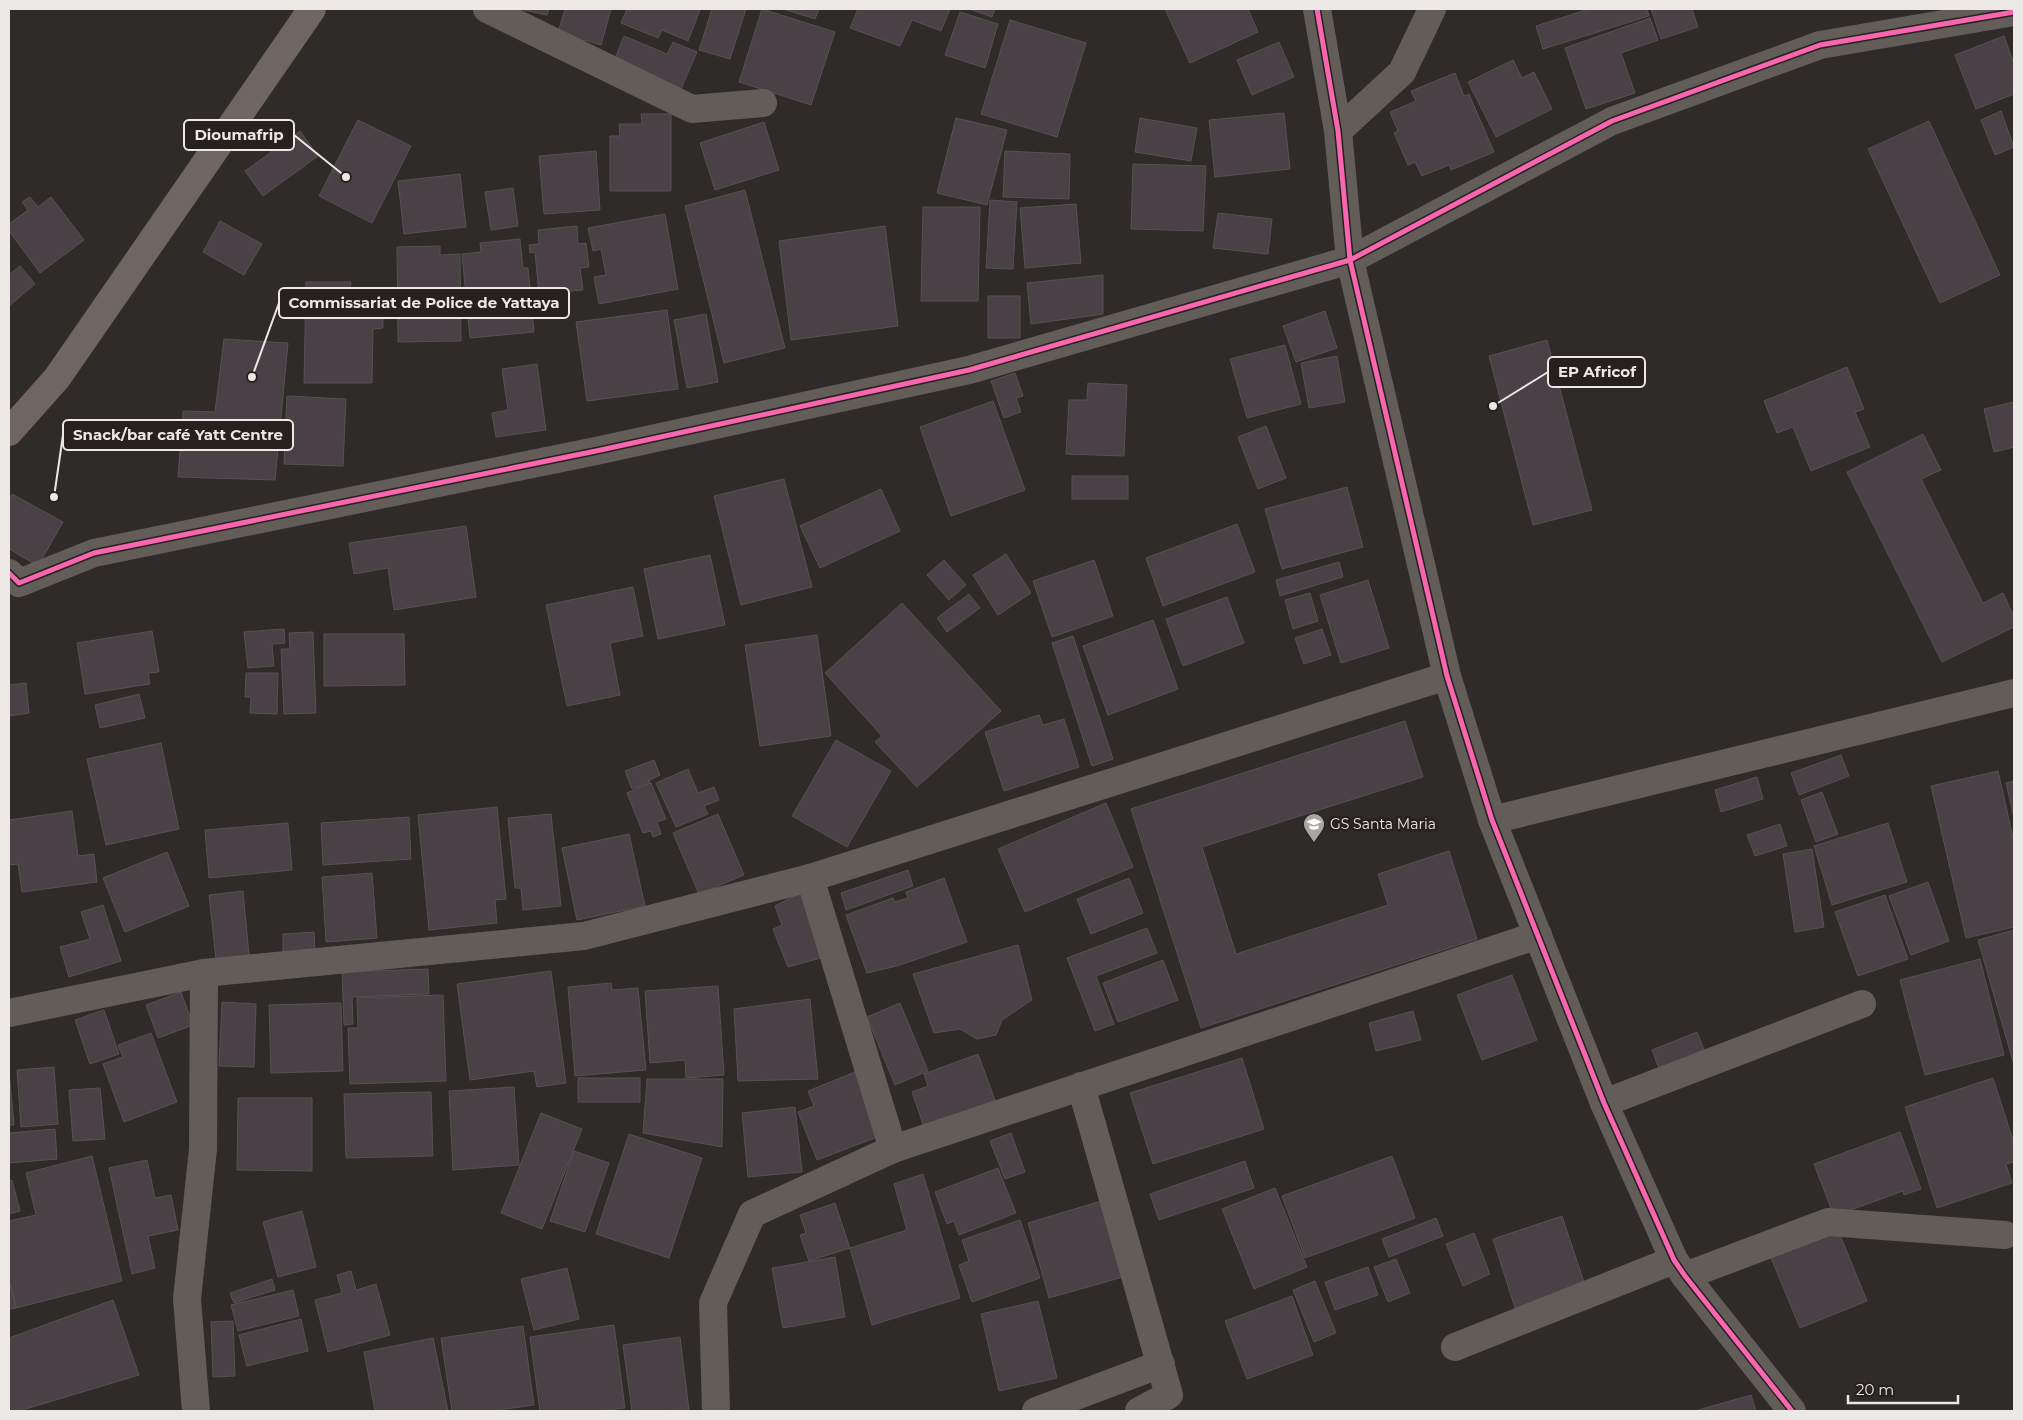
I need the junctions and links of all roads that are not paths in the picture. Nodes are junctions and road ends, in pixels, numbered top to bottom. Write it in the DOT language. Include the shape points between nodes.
graph roads {
  1 [pos="312,9"];
  2 [pos="487,9"];
  3 [pos="1317,9"];
  4 [pos="1432,9"];
  5 [pos="2014,12"];
  6 [pos="763,103"];
  7 [pos="1338,131"];
  8 [pos="1350,260"];
  9 [pos="9,432"];
  10 [pos="9,573"];
  11 [pos="1447,676"];
  12 [pos="2014,693"];
  13 [pos="1492,820"];
  14 [pos="810,878"];
  15 [pos="1538,935"];
  16 [pos="204,973"];
  17 [pos="1862,1004"];
  18 [pos="9,1013"];
  19 [pos="1081,1086"];
  20 [pos="1604,1103"];
  21 [pos="892,1149"];
  22 [pos="2005,1235"];
  23 [pos="1680,1268"];
  24 [pos="1455,1346"];
  25 [pos="1160,1364"];
  26 [pos="196,1411"];
  27 [pos="716,1411"];
  28 [pos="1036,1411"];
  29 [pos="1139,1411"];
  30 [pos="1792,1411"];
  1 -- 9 [label="main road" via="57,378"];
  2 -- 6 [label="street" via="692,109"];
  3 -- 7 [label="street"];
  4 -- 7 [label="street" via="1402,72"];
  5 -- 8 [label="street" via="1820,45 1612,121"];
  7 -- 8 [label="street"];
  8 -- 10 [label="street" via="969,370 606,449 94,553 19,583"];
  8 -- 11 [label="street"];
  11 -- 13 [label="street"];
  11 -- 14 [label="street"];
  12 -- 13 [label="street"];
  13 -- 15 [label="street"];
  14 -- 16 [label="street" via="584,936"];
  14 -- 21 [label="street"];
  15 -- 19 [label="street"];
  15 -- 20 [label="street"];
  16 -- 18 [label="street"];
  16 -- 26 [label="street" via="203,1149 187,1299"];
  17 -- 20 [label="street"];
  19 -- 21 [label="street"];
  19 -- 25 [label="street"];
  20 -- 23 [label="street"];
  21 -- 27 [label="street" via="752,1214 713,1303"];
  22 -- 23 [label="street" via="1828,1222"];
  23 -- 24 [label="street"];
  23 -- 30 [label="street"];
  25 -- 28 [label="street"];
  25 -- 29 [label="street" via="1169,1395"];
}
